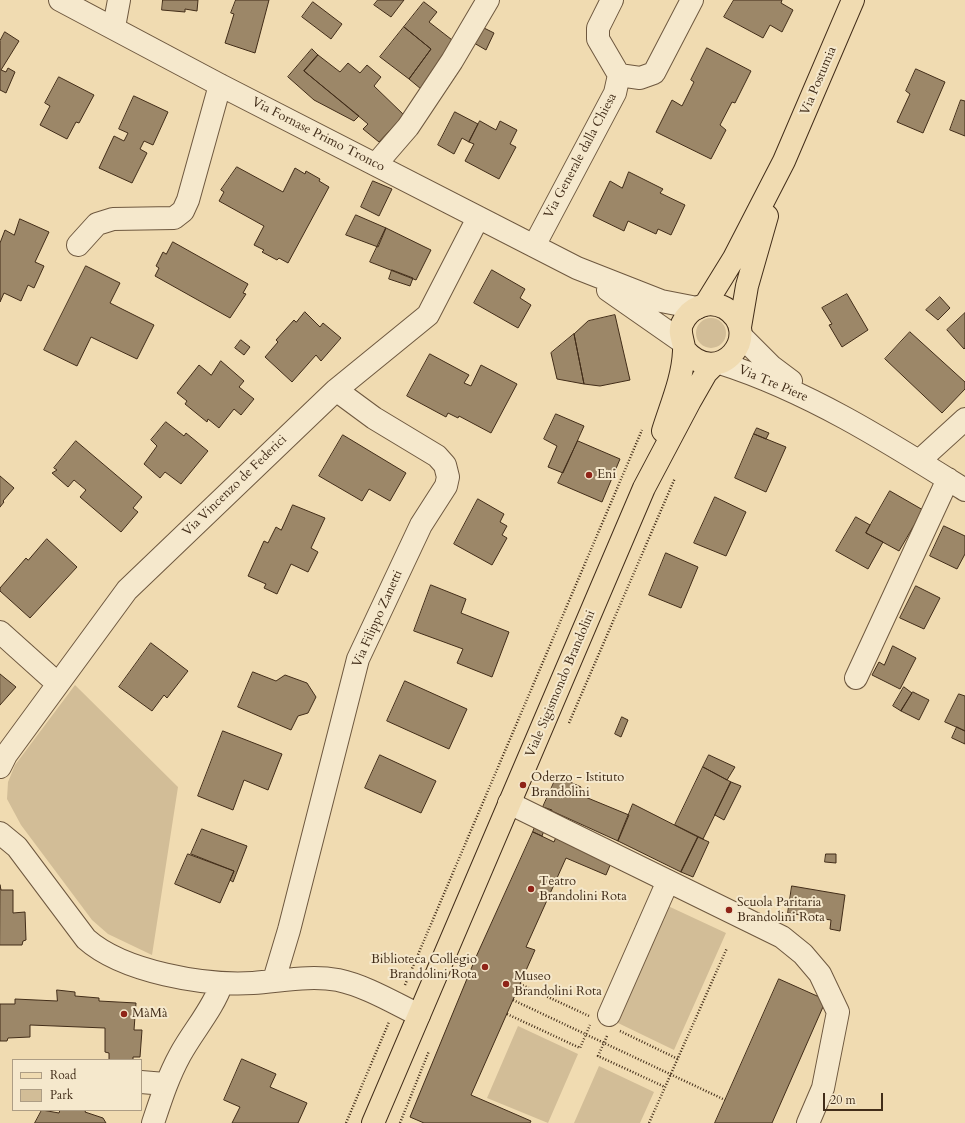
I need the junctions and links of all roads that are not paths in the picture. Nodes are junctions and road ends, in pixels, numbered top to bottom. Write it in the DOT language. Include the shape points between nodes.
graph roads {
  1 [pos="60,0"];
  2 [pos="119,0"];
  3 [pos="488,0"];
  4 [pos="612,0"];
  5 [pos="692,0"];
  6 [pos="854,0"];
  7 [pos="114,27"];
  8 [pos="618,75"];
  9 [pos="220,85"];
  10 [pos="784,161"];
  11 [pos="376,164"];
  12 [pos="478,218"];
  13 [pos="78,246"];
  14 [pos="534,246"];
  15 [pos="577,268"];
  16 [pos="701,306"];
  17 [pos="740,331"];
  18 [pos="683,345"];
  19 [pos="718,363"];
  20 [pos="336,390"];
  21 [pos="825,407"];
  22 [pos="965,419"];
  23 [pos="919,461"];
  24 [pos="956,484"];
  25 [pos="644,488"];
  26 [pos="0,632"];
  27 [pos="856,678"];
  28 [pos="58,684"];
  29 [pos="0,767"];
  30 [pos="510,803"];
  31 [pos="0,833"];
  32 [pos="668,881"];
  33 [pos="274,980"];
  34 [pos="222,983"];
  35 [pos="419,1015"];
  36 [pos="604,1024"];
  37 [pos="142,1082"];
  38 [pos="165,1084"];
  39 [pos="153,1123"];
  40 [pos="373,1123"];
  41 [pos="808,1123"];
  1 -- 7 [label="street, Via Fornase Primo Tronco"];
  2 -- 7 [label="street"];
  3 -- 11 [label="street" via="452,61 408,127"];
  4 -- 8 [label="street" via="598,28 598,39"];
  5 -- 8 [label="street" via="654,73 640,78"];
  6 -- 10 [label="main road, Via Postumia"];
  7 -- 9 [label="street, Via Fornase Primo Tronco"];
  8 -- 14 [label="street, Via Generale dalla Chiesa" via="615,92"];
  9 -- 11 [label="street, Via Fornase Primo Tronco"];
  9 -- 13 [label="street" via="183,211 174,218 113,220 97,224"];
  10 -- 16 [label="main road, Via Postumia" via="734,258"];
  10 -- 17 [label="main road, Via Postumia" via="749,276"];
  11 -- 12 [label="street, Via Fornase Primo Tronco"];
  12 -- 14 [label="street, Via Fornase Primo Tronco"];
  12 -- 20 [label="street, Via Vincenzo de Federici" via="428,315"];
  14 -- 15 [label="street, Via Fornase Primo Tronco"];
  15 -- 16 [label="street, Via Fornase Primo Tronco" via="661,301"];
  15 -- 18 [label="street, Via Fornase Primo Tronco"];
  16 -- 17 [label="main road" via="714,304 730,312"];
  16 -- 18 [label="main road, Viale Sigismondo Brandolini" via="690,312 682,325"];
  17 -- 19 [label="main road, Viale Sigismondo Brandolini" via="739,345 735,352 728,359"];
  17 -- 21 [label="street, Via Tre Piere" via="771,366"];
  18 -- 19 [label="main road" via="697,361 706,364"];
  18 -- 25 [label="main road, Viale Sigismondo Brandolini" via="675,394"];
  19 -- 21 [label="street, Via Tre Piere" via="762,377"];
  19 -- 25 [label="main road, Viale Sigismondo Brandolini" via="706,374 690,401"];
  20 -- 28 [label="street, Via Vincenzo de Federici" via="127,590"];
  20 -- 33 [label="street, Via Filippo Zanetti" via="374,418 437,456 445,465 448,477 446,486 421,525 358,659"];
  21 -- 23 [label="street, Via Tre Piere"];
  22 -- 23 [label="street"];
  23 -- 24 [label="street, Via Tre Piere"];
  24 -- 27 [label="street"];
  25 -- 30 [label="main road, Viale Sigismondo Brandolini"];
  26 -- 28 [label="street"];
  28 -- 29 [label="street, Via Vincenzo de Federici" via="6,754"];
  30 -- 32 [label="street"];
  30 -- 35 [label="main road, Viale Sigismondo Brandolini"];
  31 -- 34 [label="street" via="18,847 86,939 97,948 112,956 179,978"];
  32 -- 36 [label="street"];
  32 -- 41 [label="street" via="782,937 803,954 820,974 838,1012 823,1088"];
  33 -- 34 [label="street"];
  33 -- 35 [label="street" via="338,980 355,985"];
  34 -- 38 [label="street" via="218,995 180,1054"];
  35 -- 40 [label="main road, Viale Sigismondo Brandolini"];
  37 -- 38 [label="street"];
  38 -- 39 [label="street"];
}
